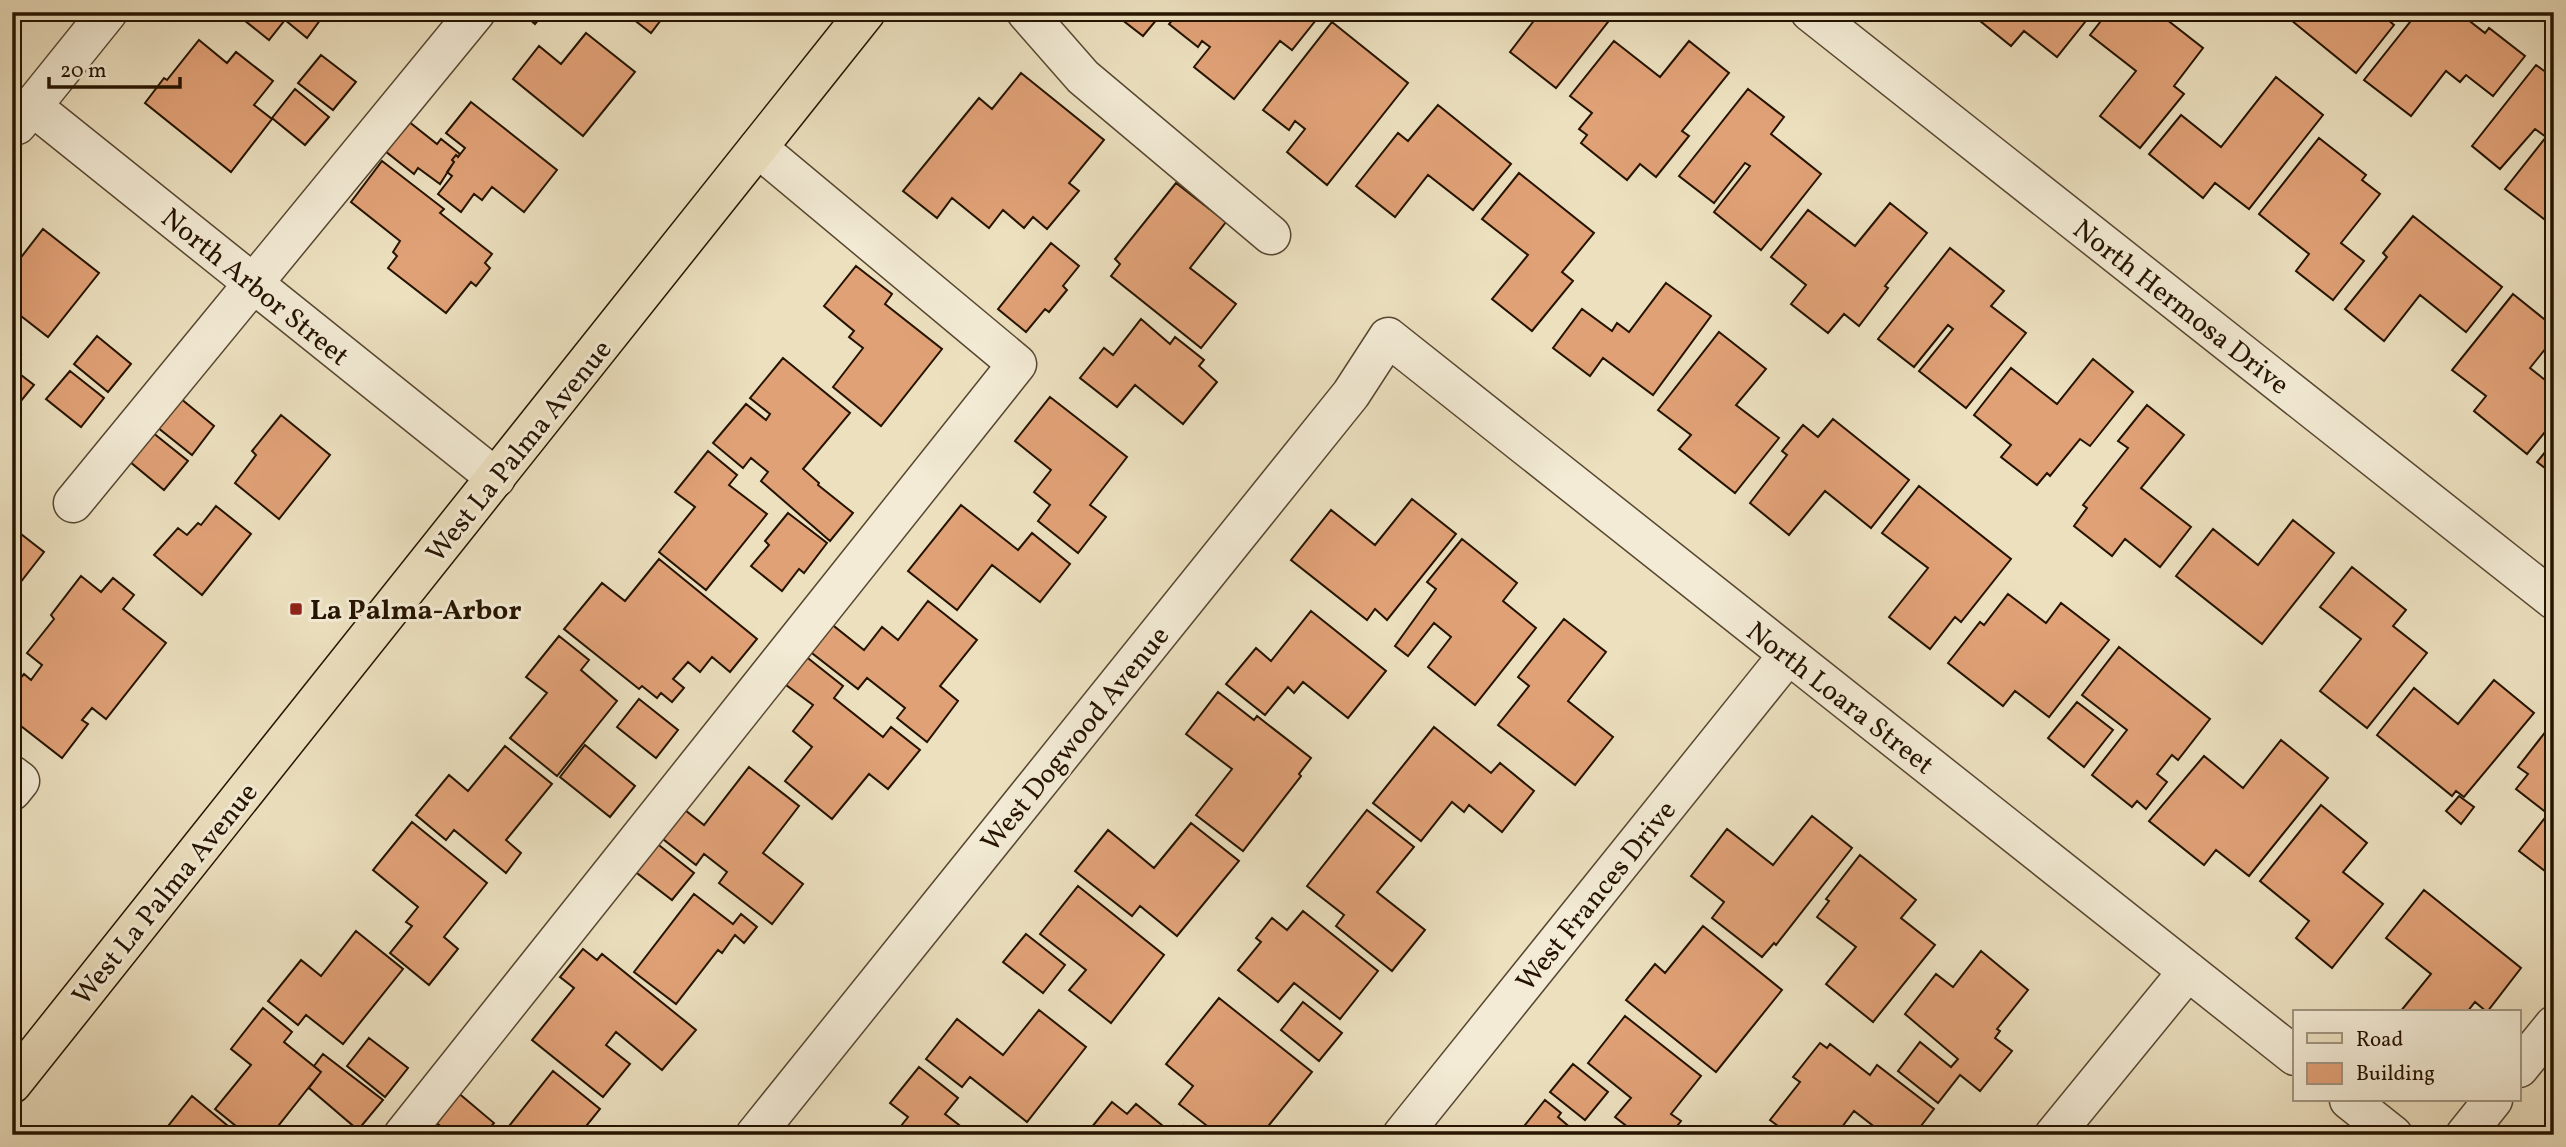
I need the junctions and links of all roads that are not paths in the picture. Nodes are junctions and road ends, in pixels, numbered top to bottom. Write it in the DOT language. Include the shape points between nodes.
graph roads {
  1 [pos="108,12"];
  2 [pos="475,12"];
  3 [pos="866,12"];
  4 [pos="1026,12"];
  5 [pos="1811,12"];
  6 [pos="19,116"];
  7 [pos="758,148"];
  8 [pos="1270,235"];
  9 [pos="253,282"];
  10 [pos="1388,337"];
  11 [pos="496,478"];
  12 [pos="73,503"];
  13 [pos="2554,600"];
  14 [pos="1788,655"];
  15 [pos="12,775"];
  16 [pos="12,791"];
  17 [pos="2188,971"];
  18 [pos="2554,1025"];
  19 [pos="2293,1054"];
  20 [pos="2520,1067"];
  21 [pos="12,1084"];
  22 [pos="2352,1102"];
  23 [pos="2491,1102"];
  24 [pos="403,1135"];
  25 [pos="755,1135"];
  26 [pos="1402,1135"];
  27 [pos="2054,1135"];
  28 [pos="2393,1135"];
  29 [pos="2465,1135"];
  1 -- 6 [label="street"];
  2 -- 9 [label="street"];
  3 -- 7 [label="main road, West La Palma Avenue"];
  4 -- 8 [label="street" via="1083,77"];
  5 -- 13 [label="street, North Hermosa Drive"];
  6 -- 9 [label="street, North Arbor Street"];
  7 -- 11 [label="main road, West La Palma Avenue"];
  7 -- 24 [label="street" via="1017,364"];
  9 -- 11 [label="street, North Arbor Street"];
  9 -- 12 [label="street"];
  10 -- 14 [label="street, North Loara Street"];
  10 -- 25 [label="street, West Dogwood Avenue" via="1342,405"];
  11 -- 21 [label="main road, West La Palma Avenue"];
  14 -- 17 [label="street, North Loara Street"];
  14 -- 26 [label="street, West Frances Drive"];
  15 -- 16 [label="street" via="20,781"];
  17 -- 19 [label="street, North Loara Street"];
  17 -- 27 [label="street"];
  18 -- 20 [label="street"];
  22 -- 28 [label="street"];
  23 -- 29 [label="street"];
}
